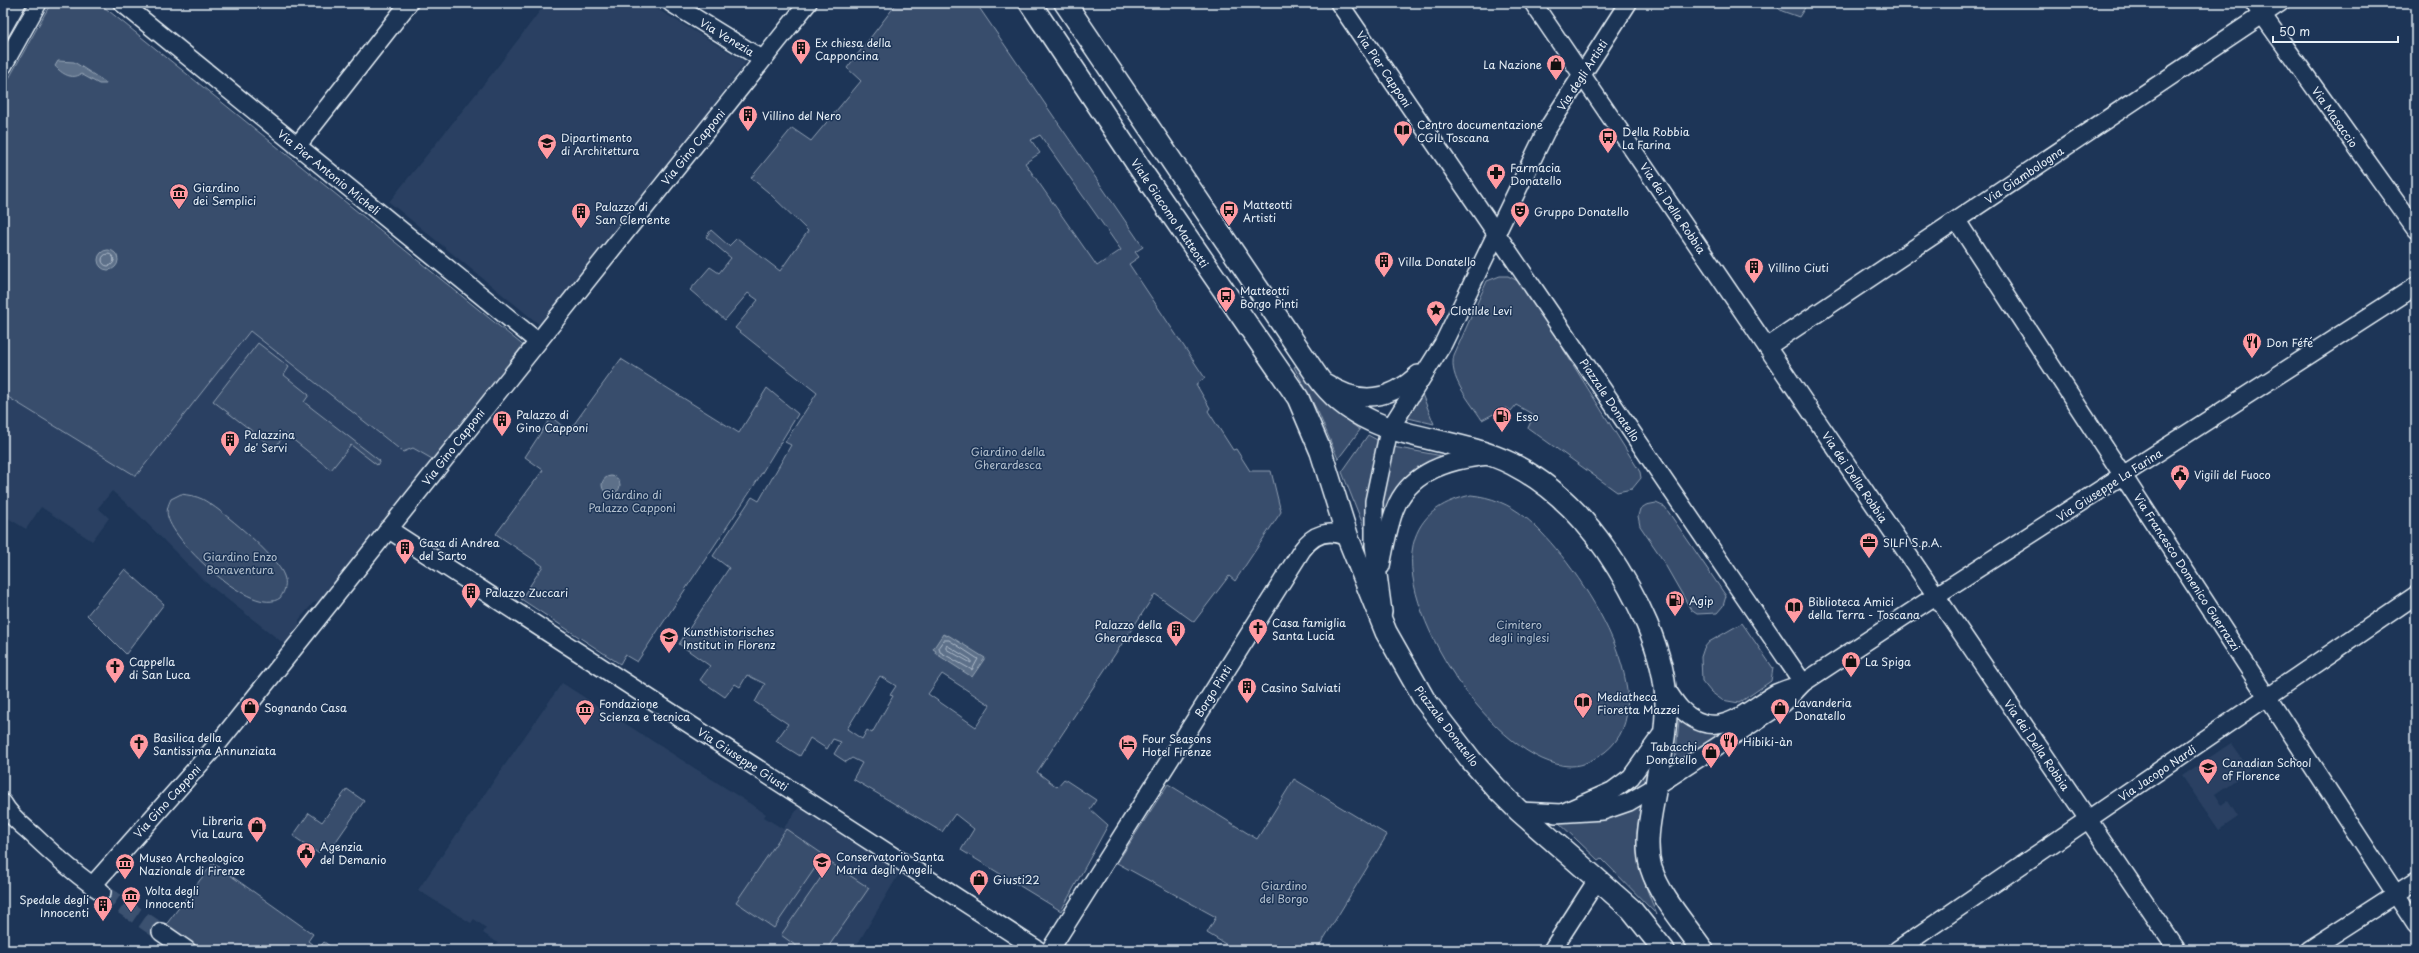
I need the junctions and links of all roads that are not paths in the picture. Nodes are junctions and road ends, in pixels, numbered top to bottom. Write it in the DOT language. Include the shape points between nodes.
graph roads {
  1 [pos="38,3"];
  2 [pos="122,3"];
  3 [pos="409,3"];
  4 [pos="671,3"];
  5 [pos="808,3"];
  6 [pos="1030,3"];
  7 [pos="1065,3"];
  8 [pos="1339,3"];
  9 [pos="1533,3"];
  10 [pos="1628,3"];
  11 [pos="2280,3"];
  12 [pos="2258,9"];
  13 [pos="762,59"];
  14 [pos="3,66"];
  15 [pos="1582,74"];
  16 [pos="297,146"];
  17 [pos="1957,221"];
  18 [pos="2416,230"];
  19 [pos="1496,234"];
  20 [pos="2416,286"];
  21 [pos="538,341"];
  22 [pos="1767,347"];
  23 [pos="1433,360"];
  24 [pos="1317,376"];
  25 [pos="1309,422"];
  26 [pos="1389,430"];
  27 [pos="1492,456"];
  28 [pos="2124,475"];
  29 [pos="388,529"];
  30 [pos="1348,538"];
  31 [pos="1378,577"];
  32 [pos="2416,595"];
  33 [pos="1936,596"];
  34 [pos="1386,632"];
  35 [pos="1803,683"];
  36 [pos="1665,687"];
  37 [pos="2269,697"];
  38 [pos="1665,729"];
  39 [pos="1656,786"];
  40 [pos="5,807"];
  41 [pos="1519,811"];
  42 [pos="1555,814"];
  43 [pos="2088,819"];
  44 [pos="1597,880"];
  45 [pos="2416,881"];
  46 [pos="2396,893"];
  47 [pos="2416,925"];
  48 [pos="161,932"];
  49 [pos="187,950"];
  50 [pos="1038,950"];
  51 [pos="1050,950"];
  52 [pos="1552,950"];
  53 [pos="1664,950"];
  54 [pos="1703,950"];
  55 [pos="1897,950"];
  56 [pos="2177,950"];
  57 [pos="2309,950"];
  1 -- 14 [label="street"];
  2 -- 16 [label="street, Via Pier Antonio Micheli"];
  3 -- 16 [label="street"];
  4 -- 13 [label="street, Via Venezia"];
  5 -- 13 [label="street, Via Gino Capponi"];
  6 -- 25 [label="main road, Viale Giacomo Matteotti" via="1145,176 1269,354 1298,398"];
  7 -- 24 [label="main road"];
  8 -- 19 [label="street, Via Pier Capponi"];
  9 -- 15 [label="street, Via dei Della Robbia"];
  10 -- 15 [label="street, Via degli Artisti"];
  11 -- 12 [label="street, Via Giambologna"];
  12 -- 17 [label="street, Via Giambologna"];
  12 -- 18 [label="street, Via Masaccio"];
  13 -- 21 [label="street, Via Gino Capponi"];
  15 -- 19 [label="street, Via degli Artisti" via="1532,156"];
  15 -- 22 [label="street, Via dei Della Robbia"];
  16 -- 21 [label="street, Via Pier Antonio Micheli"];
  17 -- 22 [label="street, Via Giambologna"];
  17 -- 28 [label="street, Via Francesco Domenico Guerrazzi"];
  19 -- 23 [label="street, Piazzale Donatello"];
  19 -- 35 [label="street, Piazzale Donatello"];
  20 -- 28 [label="street, Via Giuseppe La Farina"];
  21 -- 29 [label="street, Via Gino Capponi"];
  22 -- 33 [label="street, Via dei Della Robbia"];
  23 -- 24 [label="street, Piazzale Donatello" via="1403,388 1381,396 1361,396 1346,392"];
  23 -- 26 [label="street, Piazzale Donatello"];
  24 -- 26 [label="main road, Piazzale Donatello" via="1337,398 1366,419"];
  25 -- 30 [label="main road, Piazzale Donatello"];
  26 -- 27 [label="main road, Piazzale Donatello"];
  26 -- 31 [label="street, Piazzale Donatello" via="1374,501 1374,545"];
  27 -- 31 [label="street, Piazzale Donatello" via="1462,459 1436,468 1420,477 1406,490 1395,509"];
  27 -- 36 [label="main road, Piazzale Donatello" via="1512,464 1568,503 1597,538 1625,580 1641,612"];
  28 -- 33 [label="street, Via Giuseppe La Farina"];
  28 -- 37 [label="street, Via Francesco Domenico Guerrazzi"];
  29 -- 40 [label="street, Via Gino Capponi" via="216,746 97,889 84,881"];
  29 -- 50 [label="street, Via Giuseppe Giusti"];
  30 -- 34 [label="main road, Piazzale Donatello"];
  30 -- 51 [label="street, Borgo Pinti" via="1328,533 1315,536 1297,556"];
  31 -- 34 [label="street, Piazzale Donatello"];
  32 -- 37 [label="street, Via Jacopo Nardi"];
  33 -- 35 [label="street, Via Giuseppe La Farina"];
  33 -- 43 [label="street, Via dei Della Robbia"];
  34 -- 41 [label="main road, Piazzale Donatello" via="1424,700 1471,760"];
  35 -- 36 [label="street, Piazzale Donatello" via="1777,693 1733,722 1716,725 1698,720 1682,710"];
  35 -- 39 [label="street" via="1784,703"];
  36 -- 38 [label="main road, Piazzale Donatello"];
  37 -- 43 [label="street, Via Jacopo Nardi"];
  37 -- 46 [label="street, Via Francesco Domenico Guerrazzi"];
  38 -- 39 [label="main road, Piazzale Donatello"];
  38 -- 42 [label="street" via="1638,768 1620,786 1587,803"];
  39 -- 42 [label="street" via="1628,802 1603,811"];
  39 -- 54 [label="main road, Piazzale Donatello" via="1648,840 1650,861 1655,878"];
  41 -- 42 [label="street"];
  41 -- 44 [label="main road, Piazzale Donatello"];
  43 -- 55 [label="street, Via Jacopo Nardi"];
  43 -- 56 [label="street, Via dei Della Robbia"];
  44 -- 52 [label="street"];
  44 -- 53 [label="main road, Piazzale Donatello" via="1631,909"];
  45 -- 46 [label="street"];
  46 -- 47 [label="street, Via Francesco Domenico Guerrazzi"];
  46 -- 57 [label="street"];
  48 -- 49 [label="street"];
}
